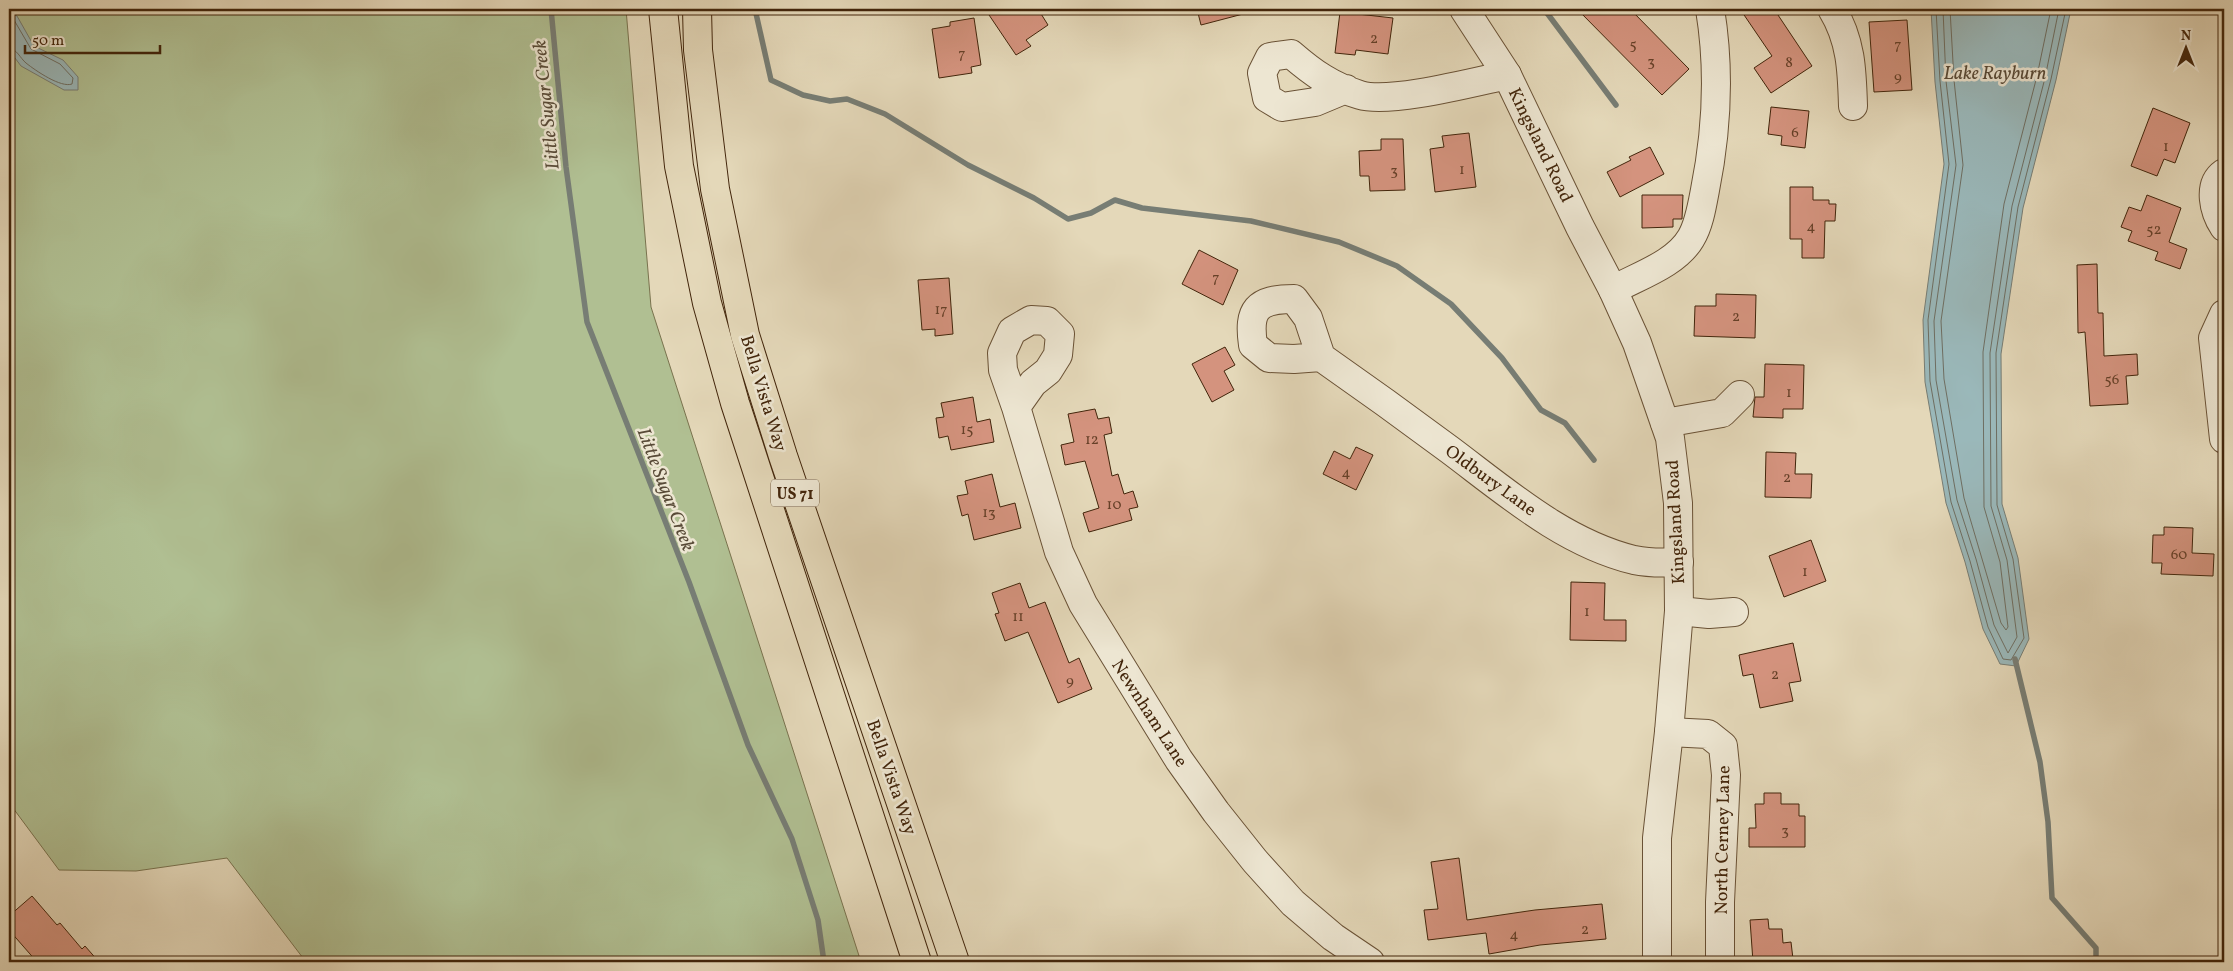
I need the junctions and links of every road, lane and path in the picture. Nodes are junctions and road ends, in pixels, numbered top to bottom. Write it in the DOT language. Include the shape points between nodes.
graph roads {
  1 [pos="663,9"];
  2 [pos="697,9"];
  3 [pos="1464,9"];
  4 [pos="1710,9"];
  5 [pos="1832,9"];
  6 [pos="1507,75"];
  7 [pos="1346,89"];
  8 [pos="1853,106"];
  9 [pos="2224,173"];
  10 [pos="2224,226"];
  11 [pos="1612,290"];
  12 [pos="2224,314"];
  13 [pos="1321,357"];
  14 [pos="1740,395"];
  15 [pos="1016,407"];
  16 [pos="1665,424"];
  17 [pos="2224,439"];
  18 [pos="1679,562"];
  19 [pos="1678,611"];
  20 [pos="1734,612"];
  21 [pos="1669,732"];
  22 [pos="917,962"];
  23 [pos="956,962"];
  24 [pos="1370,962"];
  25 [pos="1657,962"];
  26 [pos="1720,962"];
  1 -- 22 [label="main road, Bella Vista Way / US 71" via="679,166 707,303 735,403"];
  2 -- 23 [label="main road, Bella Vista Way / US 71" via="698,50 715,189 745,335 783,456"];
  3 -- 6 [label="street, Kingsland Road"];
  4 -- 11 [label="street" via="1717,84 1715,130 1701,210 1691,238 1674,258"];
  5 -- 8 [label="street" via="1843,28 1852,66"];
  6 -- 7 [label="street" via="1398,96 1361,96"];
  6 -- 11 [label="street, Kingsland Road"];
  9 -- 10 [label="street" via="2215,184 2214,197"];
  11 -- 16 [label="street, Kingsland Road" via="1638,343"];
  12 -- 17 [label="street" via="2213,338"];
  13 -- 18 [label="street, Oldbury Lane" via="1562,530 1600,549 1634,560"];
  14 -- 16 [label="street" via="1722,413"];
  15 -- 24 [label="street, Newnham Lane" via="1063,560 1088,612 1179,760 1216,812 1293,904"];
  16 -- 18 [label="street, Kingsland Road" via="1670,438 1678,503"];
  18 -- 19 [label="street, Kingsland Road"];
  19 -- 20 [label="street"];
  19 -- 21 [label="street, Kingsland Road"];
  21 -- 25 [label="street, Kingsland Road" via="1657,838"];
  21 -- 26 [label="street, North Cerney Lane" via="1708,734 1723,746 1726,775"];
}
